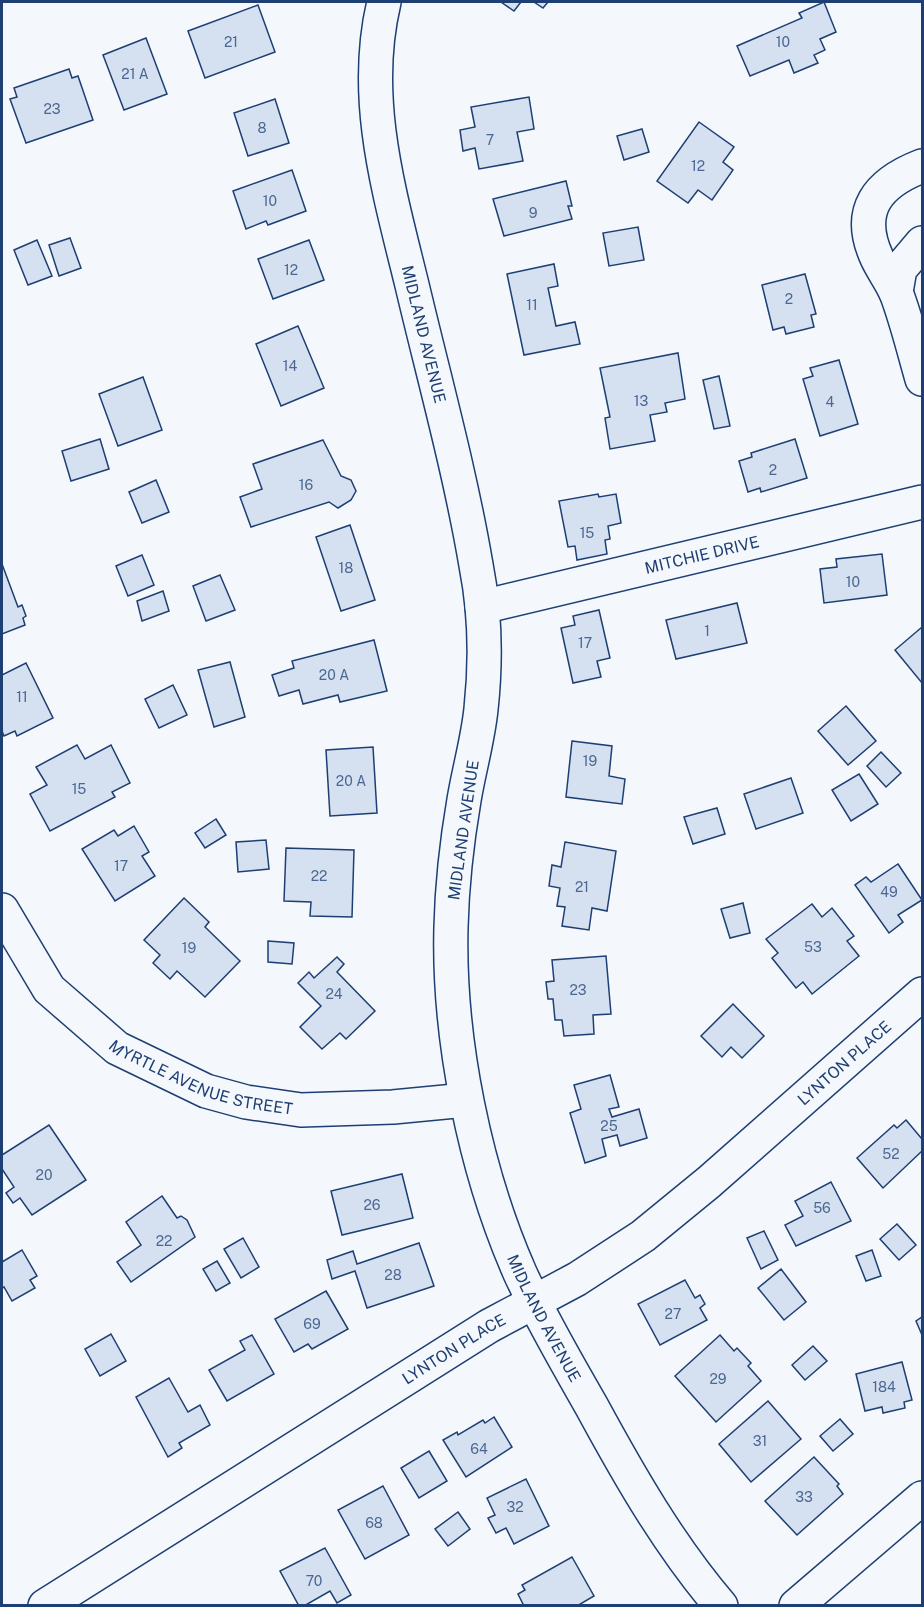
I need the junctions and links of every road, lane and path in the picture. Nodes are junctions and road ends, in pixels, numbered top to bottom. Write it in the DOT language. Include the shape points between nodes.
graph roads {
  1 [pos="384,2"];
  2 [pos="922,166"];
  3 [pos="922,243"];
  4 [pos="896,292"];
  5 [pos="922,379"];
  6 [pos="922,502"];
  7 [pos="482,607"];
  8 [pos="2,910"];
  9 [pos="922,994"];
  10 [pos="466,1100"];
  11 [pos="535,1301"];
  12 [pos="922,1498"];
  13 [pos="45,1605"];
  14 [pos="721,1605"];
  15 [pos="796,1605"];
  1 -- 7 [label="street, MIDLAND AVENUE" via="374,81 380,147 477,566"];
  2 -- 4 [label="street" via="887,184 870,210 876,255"];
  3 -- 4 [label="street" via="900,269"];
  4 -- 5 [label="street"];
  6 -- 7 [label="street, MITCHIE DRIVE"];
  7 -- 10 [label="street, MIDLAND AVENUE" via="482,709 463,805 451,929 453,999"];
  8 -- 10 [label="street, MYRTLE AVENUE STREET" via="49,989 117,1048 206,1091 301,1110"];
  9 -- 11 [label="street, LYNTON PLACE" via="644,1236"];
  10 -- 11 [label="street, MIDLAND AVENUE" via="492,1196 519,1270"];
  11 -- 13 [label="street, LYNTON PLACE" via="489,1326"];
  11 -- 14 [label="street, MIDLAND AVENUE" via="626,1470 671,1542"];
  12 -- 15 [label="street"];
}
